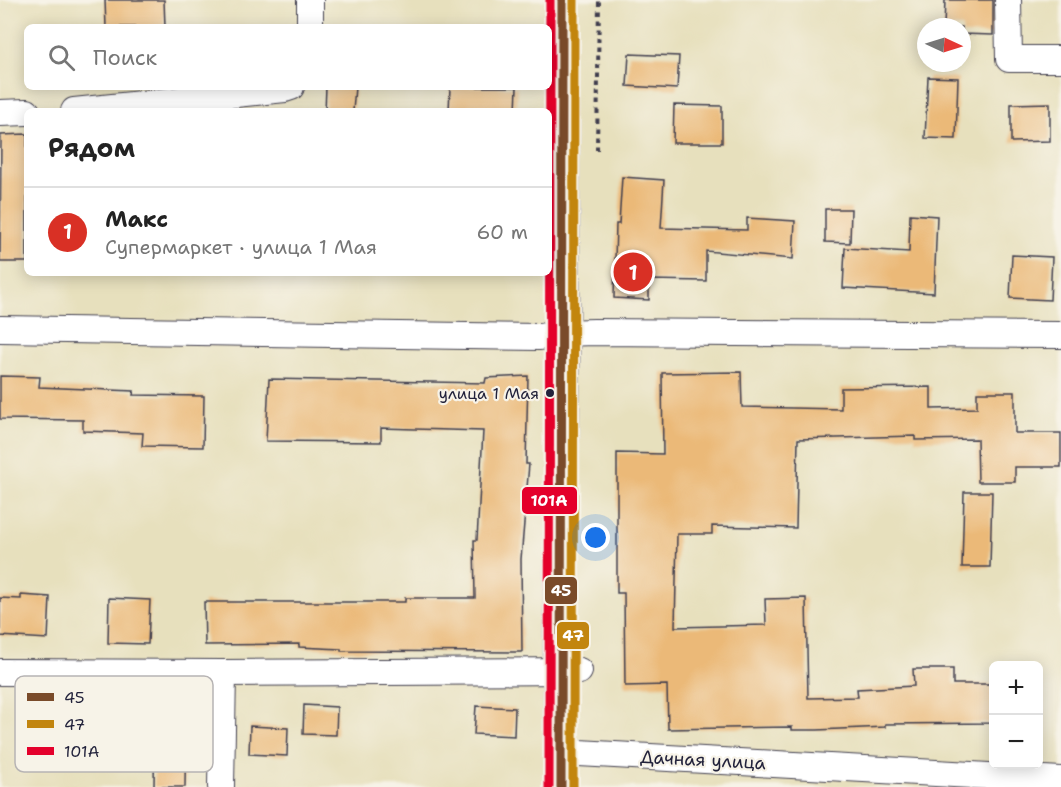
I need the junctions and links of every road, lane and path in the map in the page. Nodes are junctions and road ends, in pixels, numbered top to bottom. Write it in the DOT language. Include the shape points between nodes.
graph roads {
  1 [pos="310,0"];
  2 [pos="562,0"];
  3 [pos="582,0"];
  4 [pos="1008,0"];
  5 [pos="310,24"];
  6 [pos="1061,59"];
  7 [pos="275,90"];
  8 [pos="103,108"];
  9 [pos="24,112"];
  10 [pos="0,113"];
  11 [pos="0,329"];
  12 [pos="573,332"];
  13 [pos="1061,335"];
  14 [pos="569,671"];
  15 [pos="0,672"];
  16 [pos="224,673"];
  17 [pos="570,753"];
  18 [pos="858,777"];
  19 [pos="1061,780"];
  20 [pos="221,787"];
  21 [pos="561,787"];
  22 [pos="578,787"];
  1 -- 5 [label="street"];
  2 -- 12 [label="main road"];
  3 -- 12 [label="main road"];
  4 -- 6 [label="street" via="1009,59"];
  7 -- 8 [label="street"];
  9 -- 10 [label="street"];
  11 -- 12 [label="street" via="539,338"];
  12 -- 13 [label="street"];
  12 -- 14 [label="main road"];
  14 -- 16 [label="street"];
  14 -- 17 [label="main road"];
  15 -- 16 [label="street"];
  16 -- 20 [label="street"];
  17 -- 18 [label="street, Дачная улица"];
  17 -- 21 [label="main road"];
  17 -- 22 [label="main road"];
  18 -- 19 [label="street, Дачная улица"];
}
